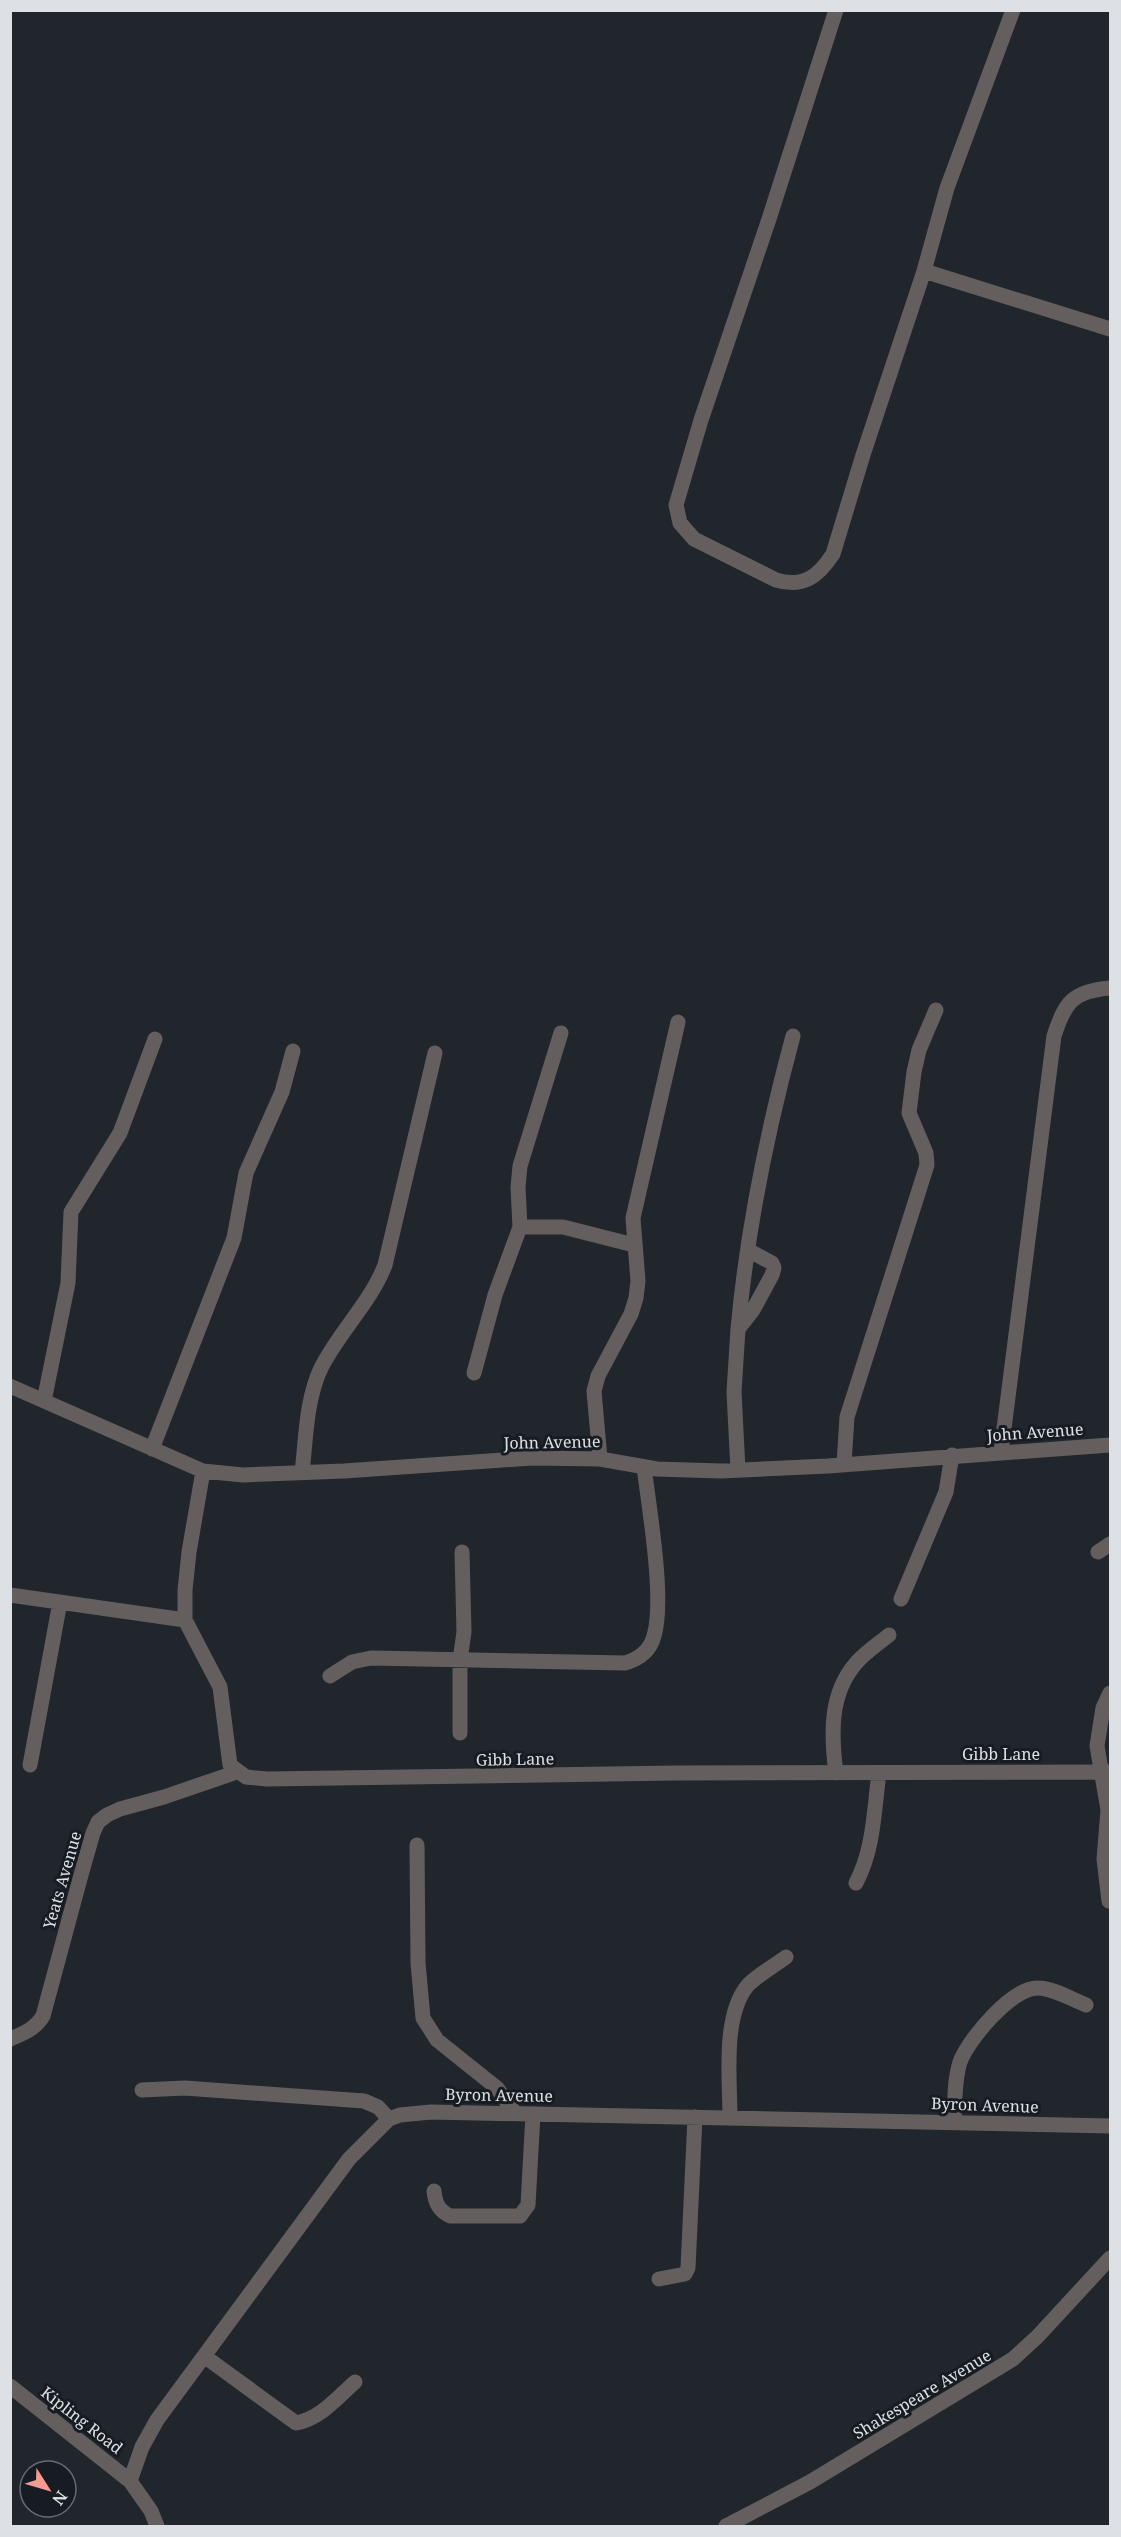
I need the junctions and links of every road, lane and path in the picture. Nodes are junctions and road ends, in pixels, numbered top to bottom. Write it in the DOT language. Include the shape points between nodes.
graph roads {
  1 [pos="836,10"];
  2 [pos="1012,10"];
  3 [pos="924,271"];
  4 [pos="1110,329"];
  5 [pos="1110,988"];
  6 [pos="936,1010"];
  7 [pos="678,1022"];
  8 [pos="561,1033"];
  9 [pos="793,1036"];
  10 [pos="155,1039"];
  11 [pos="293,1051"];
  12 [pos="435,1053"];
  13 [pos="520,1227"];
  14 [pos="634,1245"];
  15 [pos="748,1250"];
  16 [pos="738,1329"];
  17 [pos="474,1373"];
  18 [pos="10,1386"];
  19 [pos="44,1401"];
  20 [pos="1110,1444"];
  21 [pos="152,1449"];
  22 [pos="1001,1452"];
  23 [pos="952,1455"];
  24 [pos="600,1459"];
  25 [pos="844,1464"];
  26 [pos="644,1467"];
  27 [pos="738,1470"];
  28 [pos="203,1471"];
  29 [pos="302,1473"];
  30 [pos="462,1552"];
  31 [pos="10,1595"];
  32 [pos="901,1599"];
  33 [pos="60,1602"];
  34 [pos="185,1620"];
  35 [pos="889,1635"];
  36 [pos="460,1660"];
  37 [pos="330,1676"];
  38 [pos="1110,1693"];
  39 [pos="460,1733"];
  40 [pos="30,1764"];
  41 [pos="237,1772"];
  42 [pos="1105,1772"];
  43 [pos="836,1773"];
  44 [pos="879,1773"];
  45 [pos="417,1845"];
  46 [pos="856,1883"];
  47 [pos="1109,1901"];
  48 [pos="786,1957"];
  49 [pos="1086,2005"];
  50 [pos="10,2039"];
  51 [pos="142,2090"];
  52 [pos="515,2113"];
  53 [pos="533,2114"];
  54 [pos="695,2117"];
  55 [pos="730,2118"];
  56 [pos="389,2120"];
  57 [pos="954,2122"];
  58 [pos="1110,2126"];
  59 [pos="434,2191"];
  60 [pos="1110,2258"];
  61 [pos="659,2279"];
  62 [pos="204,2356"];
  63 [pos="355,2382"];
  64 [pos="10,2386"];
  65 [pos="130,2481"];
  66 [pos="157,2526"];
  67 [pos="726,2526"];
  1 -- 3 [label="street" via="676,505 680,523 694,539 789,584 809,579 827,563 836,546"];
  2 -- 3 [label="street" via="947,188"];
  3 -- 4 [label="street"];
  5 -- 22 [label="street" via="1073,998 1061,1014 1054,1036"];
  6 -- 25 [label="street" via="919,1050 909,1113 927,1165 849,1407"];
  7 -- 14 [label="street" via="633,1218"];
  8 -- 13 [label="street" via="520,1166"];
  9 -- 15 [label="street" via="773,1108"];
  10 -- 19 [label="street" via="120,1133 71,1212 68,1283"];
  11 -- 21 [label="street" via="282,1092 246,1173 234,1238"];
  12 -- 29 [label="street" via="385,1265 320,1370 310,1401"];
  13 -- 14 [label="street" via="563,1227"];
  13 -- 17 [label="street" via="495,1295"];
  14 -- 24 [label="street" via="638,1281 634,1306 594,1391"];
  15 -- 16 [label="street"];
  15 -- 16 [label="street" via="774,1268 753,1310"];
  16 -- 27 [label="street" via="734,1392"];
  18 -- 19 [label="street, John Avenue"];
  19 -- 21 [label="street, John Avenue"];
  20 -- 22 [label="street, John Avenue"];
  21 -- 28 [label="street, John Avenue"];
  22 -- 23 [label="street, John Avenue"];
  23 -- 25 [label="street, John Avenue"];
  23 -- 32 [label="street" via="946,1492"];
  24 -- 26 [label="street, John Avenue"];
  24 -- 29 [label="street, John Avenue" via="532,1458"];
  25 -- 27 [label="street, John Avenue"];
  26 -- 27 [label="street, John Avenue"];
  26 -- 36 [label="street" via="656,1608 654,1636 640,1657 625,1663"];
  28 -- 29 [label="street, John Avenue" via="228,1475"];
  28 -- 34 [label="street" via="189,1552"];
  30 -- 36 [label="street" via="464,1632"];
  31 -- 33 [label="street"];
  33 -- 34 [label="street"];
  33 -- 40 [label="street"];
  34 -- 41 [label="street" via="220,1687 228,1758"];
  35 -- 43 [label="street" via="857,1662 838,1694 832,1724"];
  36 -- 37 [label="street" via="370,1658 352,1662"];
  36 -- 39 [label="street"];
  38 -- 42 [label="street" via="1103,1708 1097,1746"];
  41 -- 43 [label="street, Gibb Lane" via="256,1778 324,1779"];
  41 -- 50 [label="street, Yeats Avenue" via="120,1809 98,1822 43,2016 29,2031"];
  42 -- 44 [label="street, Gibb Lane"];
  42 -- 47 [label="street" via="1108,1810 1104,1859"];
  43 -- 44 [label="street, Gibb Lane"];
  44 -- 46 [label="street" via="869,1851"];
  45 -- 52 [label="street" via="418,1963 423,2018 437,2040 497,2088"];
  48 -- 55 [label="street" via="750,1983 734,2008"];
  49 -- 57 [label="street" via="1039,1988 1017,1994 1003,2006 961,2060"];
  51 -- 56 [label="street" via="185,2088 364,2101 378,2107"];
  52 -- 53 [label="street, Byron Avenue"];
  52 -- 56 [label="street, Byron Avenue" via="412,2112"];
  53 -- 54 [label="street, Byron Avenue"];
  53 -- 59 [label="street" via="528,2205 520,2216 450,2216 441,2212"];
  54 -- 55 [label="street, Byron Avenue"];
  54 -- 61 [label="street" via="688,2268 686,2274"];
  55 -- 57 [label="street, Byron Avenue"];
  56 -- 62 [label="street, Byron Avenue" via="349,2160"];
  57 -- 58 [label="street, Byron Avenue"];
  60 -- 67 [label="street, Shakespeare Avenue" via="1013,2359 810,2482"];
  62 -- 63 [label="street" via="296,2423 321,2413"];
  62 -- 65 [label="street, Byron Avenue" via="157,2420"];
  64 -- 65 [label="street, Kipling Road"];
  65 -- 66 [label="street"];
}
